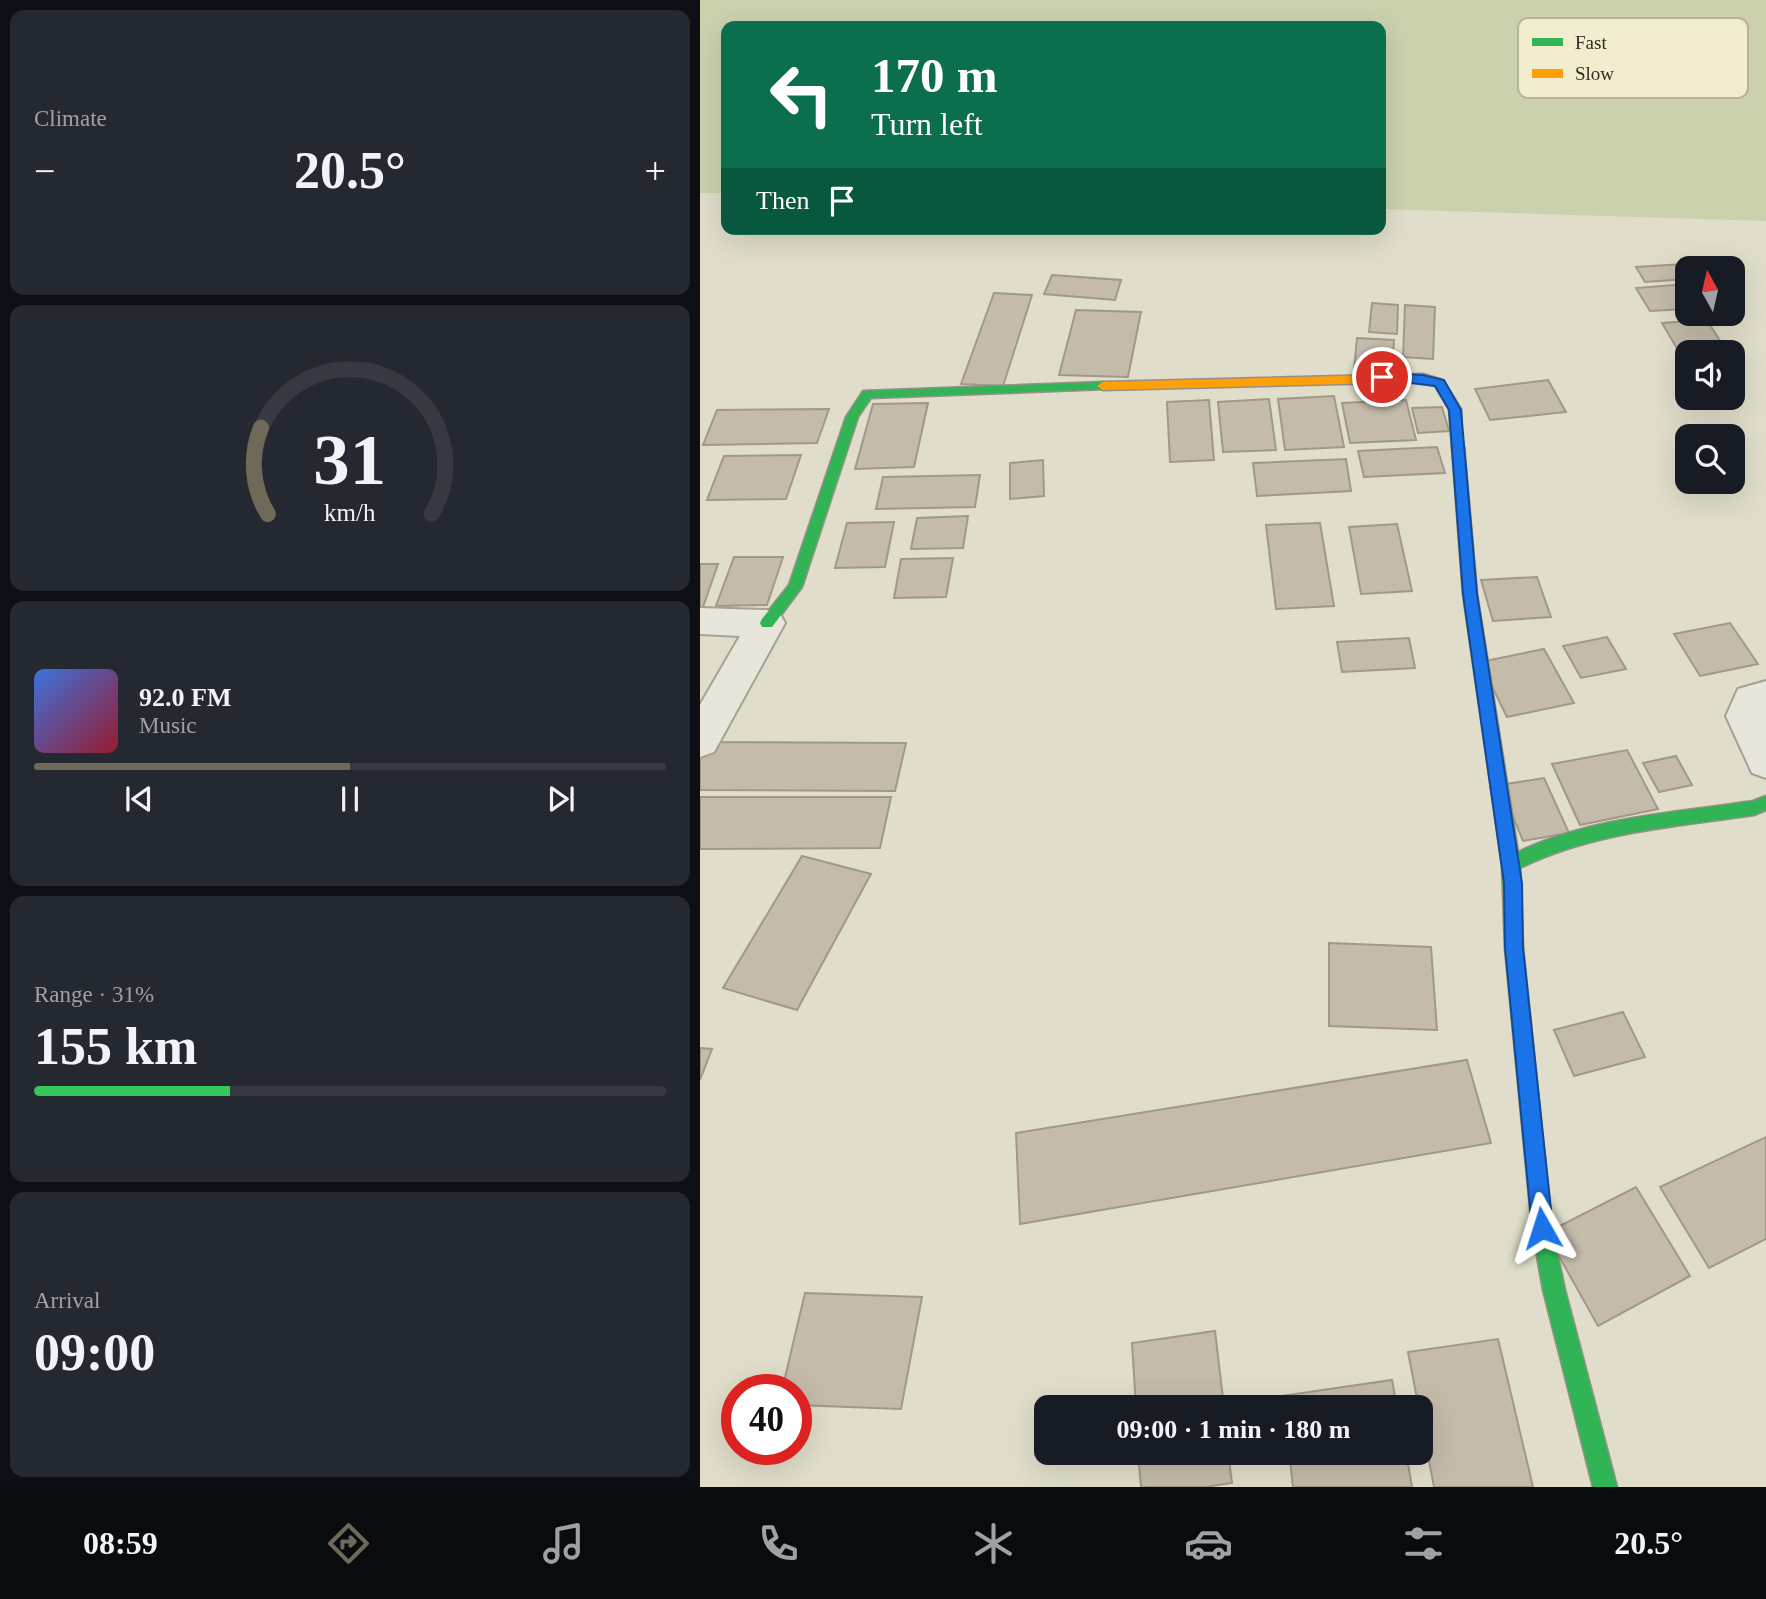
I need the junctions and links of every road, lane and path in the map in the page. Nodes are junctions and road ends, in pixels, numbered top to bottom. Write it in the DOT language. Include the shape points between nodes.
graph roads {
  1 [pos="700,621"];
  2 [pos="767,623"];
  3 [pos="1766,696"];
  4 [pos="700,741"];
  5 [pos="1766,762"];
  6 [pos="1766,803"];
  7 [pos="1511,864"];
  8 [pos="1605,1487"];
  1 -- 2 [label="street"];
  2 -- 4 [label="street"];
  2 -- 7 [label="street" via="795,587 852,417 867,394 1382,377 1440,383 1455,410 1470,594"];
  3 -- 5 [label="street" via="1751,700 1745,716"];
  6 -- 7 [label="street" via="1576,838 1526,854"];
  7 -- 8 [label="street" via="1514,948 1542,1228"];
}
